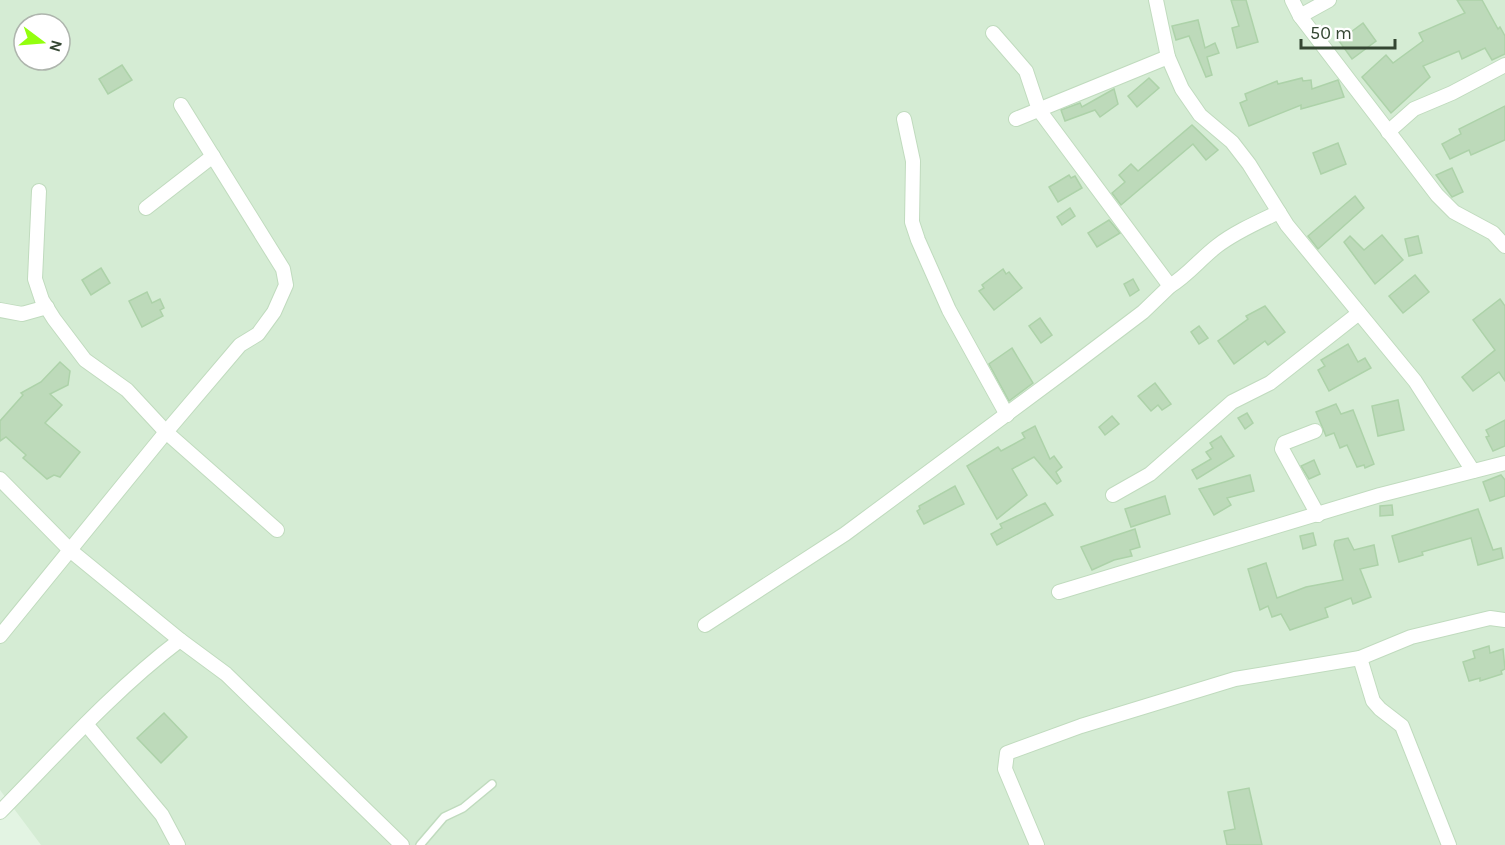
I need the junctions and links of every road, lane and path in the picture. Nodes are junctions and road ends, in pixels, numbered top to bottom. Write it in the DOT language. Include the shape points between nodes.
graph roads {
  1 [pos="1156,0"];
  2 [pos="1292,0"];
  3 [pos="1329,0"];
  4 [pos="1300,16"];
  5 [pos="993,33"];
  6 [pos="1168,57"];
  7 [pos="1505,65"];
  8 [pos="181,105"];
  9 [pos="1039,110"];
  10 [pos="904,119"];
  11 [pos="1016,119"];
  12 [pos="1388,132"];
  13 [pos="213,156"];
  14 [pos="39,191"];
  15 [pos="146,208"];
  16 [pos="1279,212"];
  17 [pos="1505,246"];
  18 [pos="1170,286"];
  19 [pos="47,308"];
  20 [pos="0,310"];
  21 [pos="1359,313"];
  22 [pos="1007,416"];
  23 [pos="1315,431"];
  24 [pos="166,432"];
  25 [pos="1505,464"];
  26 [pos="1473,471"];
  27 [pos="0,479"];
  28 [pos="1113,495"];
  29 [pos="1318,515"];
  30 [pos="277,530"];
  31 [pos="71,551"];
  32 [pos="1059,592"];
  33 [pos="1505,620"];
  34 [pos="705,625"];
  35 [pos="0,636"];
  36 [pos="180,640"];
  37 [pos="1360,658"];
  38 [pos="86,724"];
  39 [pos="492,784"];
  40 [pos="0,812"];
  41 [pos="178,845"];
  42 [pos="401,845"];
  43 [pos="420,845"];
  44 [pos="1037,845"];
  45 [pos="1449,845"];
  1 -- 6 [label="street"];
  2 -- 4 [label="street"];
  3 -- 4 [label="street"];
  4 -- 12 [label="street"];
  5 -- 9 [label="street" via="1026,71"];
  6 -- 9 [label="street"];
  6 -- 16 [label="street" via="1182,89 1200,115 1232,142"];
  7 -- 12 [label="street" via="1414,109"];
  8 -- 13 [label="street"];
  9 -- 11 [label="street"];
  9 -- 18 [label="street"];
  10 -- 22 [label="street" via="913,161 912,222 918,240 949,309"];
  12 -- 17 [label="street" via="1454,212 1488,229"];
  13 -- 15 [label="street"];
  13 -- 24 [label="street" via="283,269 286,285 274,312 258,333 240,345"];
  14 -- 19 [label="street" via="35,279"];
  16 -- 18 [label="street" via="1218,246"];
  16 -- 21 [label="street"];
  18 -- 22 [label="street" via="1143,312"];
  19 -- 20 [label="street" via="22,314"];
  19 -- 24 [label="street" via="85,360 128,390"];
  21 -- 26 [label="street" via="1415,381"];
  21 -- 28 [label="street" via="1270,383 1232,402 1150,474"];
  22 -- 34 [label="street" via="845,534"];
  23 -- 29 [label="street" via="1284,443 1282,449"];
  24 -- 30 [label="street"];
  24 -- 31 [label="street"];
  25 -- 26 [label="street"];
  26 -- 29 [label="street"];
  27 -- 31 [label="street"];
  29 -- 32 [label="street"];
  31 -- 35 [label="street"];
  31 -- 36 [label="street"];
  33 -- 37 [label="street" via="1490,618 1411,637"];
  36 -- 38 [label="street"];
  36 -- 42 [label="street" via="226,674"];
  37 -- 44 [label="street" via="1235,679 1007,753 1005,769"];
  37 -- 45 [label="street" via="1373,701 1402,726"];
  38 -- 40 [label="street"];
  38 -- 41 [label="street" via="162,815"];
  39 -- 43 [label="lane" via="463,808 444,817"];
}
